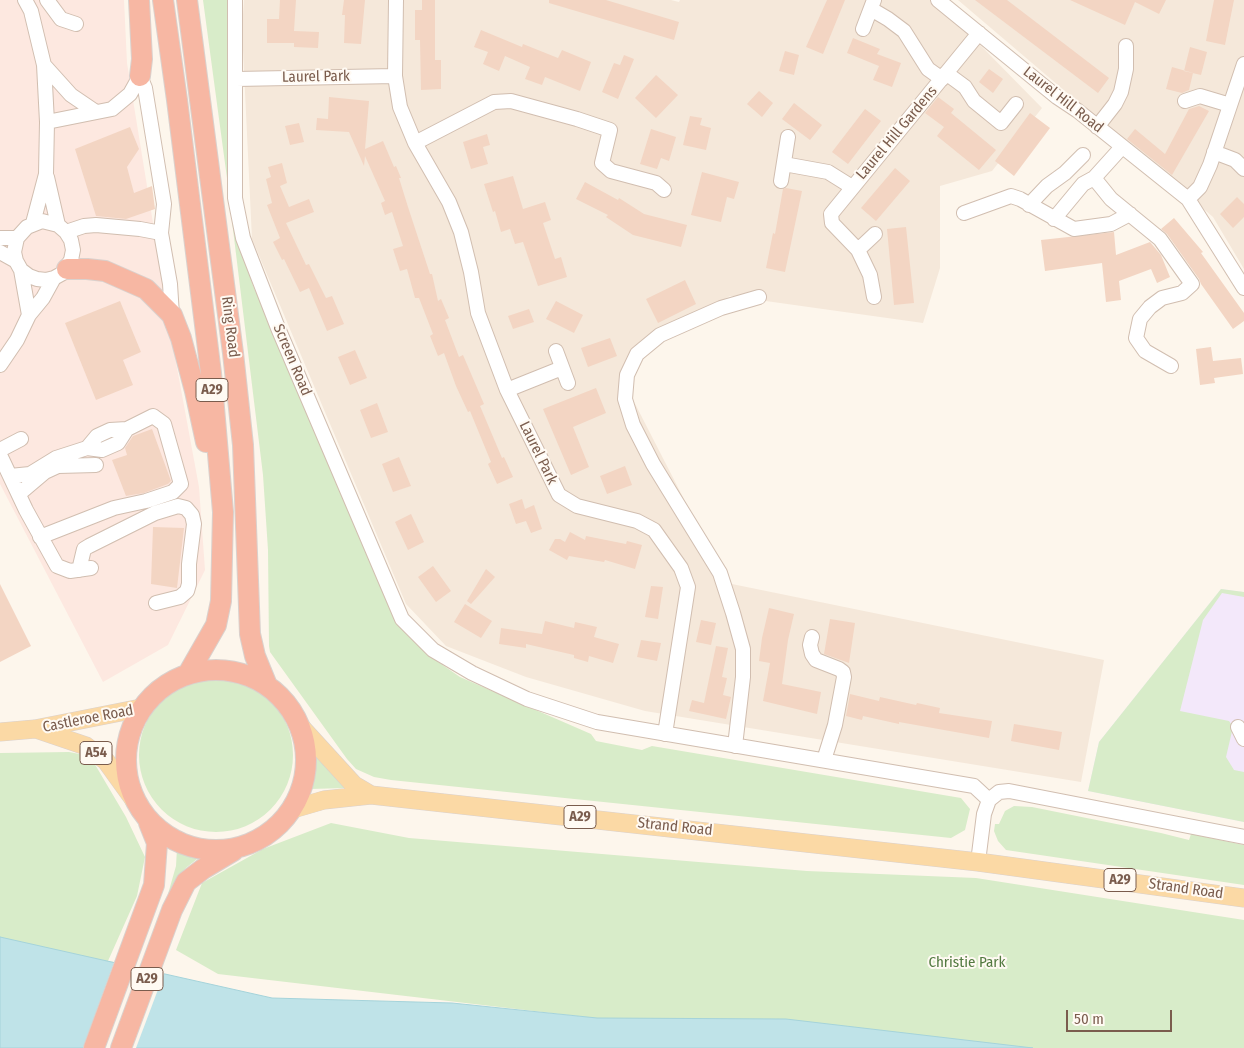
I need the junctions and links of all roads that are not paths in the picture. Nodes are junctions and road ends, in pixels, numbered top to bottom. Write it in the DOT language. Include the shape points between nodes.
graph roads {
  1 [pos="25,0"];
  2 [pos="47,0"];
  3 [pos="139,0"];
  4 [pos="163,0"];
  5 [pos="187,0"];
  6 [pos="235,0"];
  7 [pos="396,0"];
  8 [pos="938,0"];
  9 [pos="873,5"];
  10 [pos="76,24"];
  11 [pos="863,29"];
  12 [pos="979,33"];
  13 [pos="1126,46"];
  14 [pos="1244,64"];
  15 [pos="44,65"];
  16 [pos="140,76"];
  17 [pos="395,76"];
  18 [pos="944,76"];
  19 [pos="236,79"];
  20 [pos="1184,101"];
  21 [pos="1016,104"];
  22 [pos="1230,105"];
  23 [pos="96,112"];
  24 [pos="47,122"];
  25 [pos="1097,127"];
  26 [pos="788,137"];
  27 [pos="415,143"];
  28 [pos="1122,147"];
  29 [pos="1214,152"];
  30 [pos="1082,155"];
  31 [pos="784,164"];
  32 [pos="1244,169"];
  33 [pos="46,174"];
  34 [pos="1094,178"];
  35 [pos="781,181"];
  36 [pos="852,187"];
  37 [pos="664,190"];
  38 [pos="1188,199"];
  39 [pos="1029,205"];
  40 [pos="964,213"];
  41 [pos="1130,214"];
  42 [pos="1054,218"];
  43 [pos="33,223"];
  44 [pos="62,229"];
  45 [pos="161,233"];
  46 [pos="875,234"];
  47 [pos="0,238"];
  48 [pos="17,238"];
  49 [pos="858,250"];
  50 [pos="0,252"];
  51 [pos="19,266"];
  52 [pos="61,274"];
  53 [pos="1244,288"];
  54 [pos="759,297"];
  55 [pos="874,297"];
  56 [pos="172,315"];
  57 [pos="29,316"];
  58 [pos="556,351"];
  59 [pos="0,365"];
  60 [pos="1171,366"];
  61 [pos="562,368"];
  62 [pos="568,383"];
  63 [pos="507,390"];
  64 [pos="21,439"];
  65 [pos="0,450"];
  66 [pos="0,455"];
  67 [pos="96,465"];
  68 [pos="10,476"];
  69 [pos="19,494"];
  70 [pos="223,512"];
  71 [pos="40,537"];
  72 [pos="156,603"];
  73 [pos="812,637"];
  74 [pos="188,674"];
  75 [pos="266,683"];
  76 [pos="142,708"];
  77 [pos="301,727"];
  78 [pos="35,729"];
  79 [pos="0,732"];
  80 [pos="664,734"];
  81 [pos="735,746"];
  82 [pos="824,760"];
  83 [pos="372,795"];
  84 [pos="989,800"];
  85 [pos="293,809"];
  86 [pos="142,812"];
  87 [pos="1244,837"];
  88 [pos="237,849"];
  89 [pos="978,862"];
  90 [pos="1244,898"];
  91 [pos="94,1048"];
  92 [pos="121,1048"];
  1 -- 15 [label="street" via="31,11"];
  2 -- 10 [label="street" via="61,19"];
  3 -- 16 [label="highway"];
  4 -- 70 [label="highway, Ring Road / A29" via="211,373"];
  5 -- 75 [label="highway, Ring Road / A29" via="243,444 250,634"];
  6 -- 19 [label="street, Screen Road"];
  7 -- 17 [label="street, Laurel Park"];
  8 -- 12 [label="street, Laurel Hill Road"];
  9 -- 11 [label="street, Laurel Hill Gardens"];
  9 -- 18 [label="street, Laurel Hill Gardens" via="904,31 928,69"];
  12 -- 18 [label="street, Laurel Hill Gardens"];
  12 -- 25 [label="street, Laurel Hill Road"];
  13 -- 25 [label="street" via="1126,70 1121,92"];
  14 -- 22 [label="street"];
  15 -- 23 [label="street" via="71,94"];
  15 -- 24 [label="street"];
  16 -- 23 [label="street" via="130,94 112,109"];
  16 -- 45 [label="street" via="145,88 164,204"];
  17 -- 19 [label="street, Laurel Park"];
  17 -- 27 [label="street, Laurel Park" via="400,107"];
  18 -- 21 [label="street, Laurel Hill Gardens" via="965,88 974,101 1001,123"];
  18 -- 36 [label="street, Laurel Hill Gardens"];
  19 -- 80 [label="street, Screen Road" via="235,198 243,238 402,619 433,650 527,699 597,722"];
  20 -- 22 [label="street" via="1200,96"];
  22 -- 29 [label="street"];
  23 -- 24 [label="street"];
  24 -- 33 [label="street"];
  25 -- 28 [label="street, Laurel Hill Road"];
  26 -- 31 [label="street"];
  27 -- 37 [label="street" via="494,102 511,101 610,130 602,163 611,171 656,182"];
  27 -- 63 [label="street, Laurel Park" via="449,202 461,232 478,313"];
  28 -- 34 [label="street"];
  28 -- 38 [label="street, Laurel Hill Road"];
  29 -- 32 [label="street" via="1235,160"];
  29 -- 38 [label="street" via="1200,187"];
  30 -- 39 [label="street"];
  31 -- 35 [label="street"];
  31 -- 36 [label="street, Laurel Hill Gardens" via="828,172"];
  33 -- 43 [label="street"];
  33 -- 44 [label="street"];
  34 -- 41 [label="street" via="1111,199"];
  34 -- 42 [label="street" via="1083,184"];
  36 -- 49 [label="street, Laurel Hill Gardens" via="831,214 832,223"];
  38 -- 53 [label="street, Laurel Hill Road"];
  39 -- 40 [label="street" via="1011,196"];
  39 -- 42 [label="street"];
  41 -- 42 [label="street" via="1111,224 1074,229"];
  41 -- 60 [label="street" via="1160,239 1192,284 1182,293 1162,298 1140,319 1136,338 1145,351"];
  43 -- 44 [label="street" via="42,221"];
  43 -- 48 [label="street"];
  44 -- 45 [label="street" via="96,225"];
  44 -- 52 [label="street" via="71,240 73,250 71,260"];
  45 -- 56 [label="street"];
  46 -- 49 [label="street"];
  47 -- 48 [label="street"];
  48 -- 51 [label="street" via="14,252"];
  49 -- 55 [label="street, Laurel Hill Gardens" via="870,275"];
  50 -- 51 [label="street"];
  51 -- 52 [label="street" via="37,279 46,280"];
  51 -- 57 [label="street"];
  52 -- 56 [label="highway" via="87,268 105,271 146,289"];
  52 -- 57 [label="street"];
  54 -- 81 [label="street" via="721,308 660,335 637,354 627,375 626,399 633,425 653,464 720,573 733,612 743,649"];
  56 -- 70 [label="highway" via="195,390 211,474"];
  57 -- 59 [label="street"];
  58 -- 61 [label="street"];
  61 -- 62 [label="street"];
  61 -- 63 [label="street"];
  63 -- 80 [label="street, Laurel Park" via="559,495 577,506 637,521 654,530 681,568 688,588"];
  64 -- 65 [label="street"];
  66 -- 68 [label="street"];
  67 -- 69 [label="street" via="58,466 45,472"];
  68 -- 69 [label="street"];
  68 -- 71 [label="street" via="30,474 56,458 87,448 97,436 110,430 127,430 153,416 164,424 181,484 173,492 114,508"];
  69 -- 71 [label="street"];
  70 -- 74 [label="highway, Ring Road / A29" via="221,601 216,625"];
  71 -- 72 [label="street" via="57,566 70,571 85,569 84,549 155,513 178,506 186,508 194,524 187,591 180,597"];
  73 -- 82 [label="street" via="810,644 816,660 839,669 844,677"];
  74 -- 75 [label="highway, A29" via="215,669 241,672"];
  74 -- 76 [label="highway, A29" via="162,687"];
  75 -- 77 [label="highway, A29" via="286,701"];
  76 -- 78 [label="main road, Castleroe Road / A54"];
  76 -- 86 [label="highway, A29" via="126,748 129,787"];
  77 -- 83 [label="main road, Strand Road / A29" via="354,784"];
  77 -- 85 [label="highway, A29" via="307,755 304,783"];
  78 -- 79 [label="main road, Castleroe Road / A54"];
  78 -- 86 [label="main road, Castleroe Road / A54" via="86,746 106,761"];
  80 -- 81 [label="street"];
  81 -- 82 [label="street"];
  82 -- 84 [label="street" via="974,786"];
  83 -- 85 [label="main road, Strand Road / A29" via="324,800"];
  83 -- 89 [label="main road, Strand Road / A29"];
  84 -- 87 [label="street" via="999,792 1009,791"];
  84 -- 89 [label="street"];
  85 -- 88 [label="highway, A29" via="278,827 259,841"];
  86 -- 88 [label="highway, A29" via="166,836 188,847 212,851"];
  86 -- 91 [label="highway, A29" via="158,843 156,872 149,900"];
  88 -- 92 [label="highway, A29" via="186,882 172,910"];
  89 -- 90 [label="main road, Strand Road / A29"];
}
